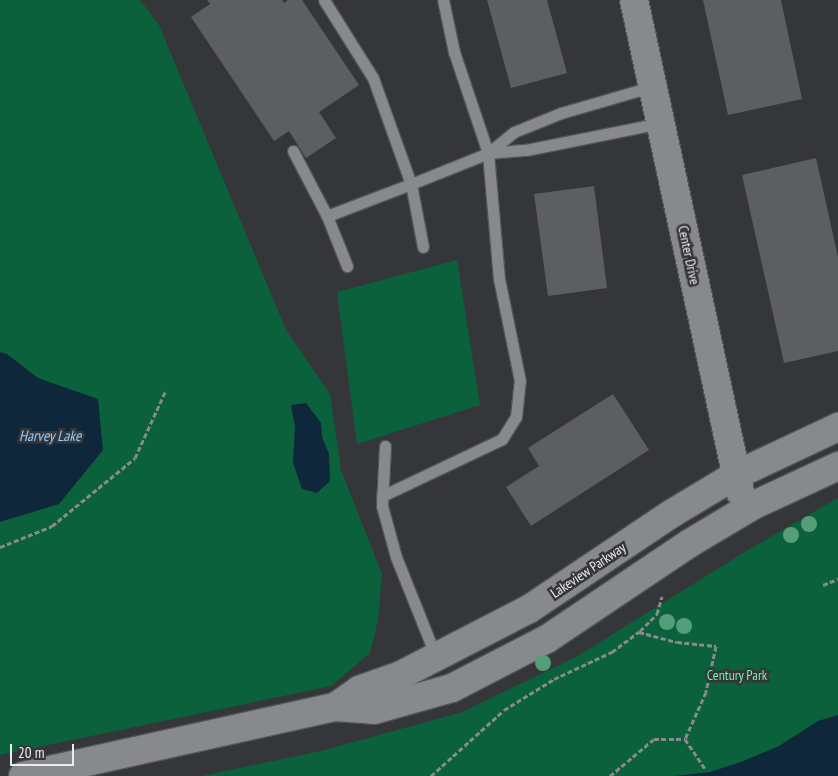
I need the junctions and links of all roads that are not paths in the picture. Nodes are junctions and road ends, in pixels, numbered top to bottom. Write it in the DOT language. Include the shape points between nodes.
graph roads {
  1 [pos="324,0"];
  2 [pos="443,0"];
  3 [pos="634,0"];
  4 [pos="654,86"];
  5 [pos="661,123"];
  6 [pos="293,151"];
  7 [pos="488,153"];
  8 [pos="410,184"];
  9 [pos="327,216"];
  10 [pos="423,247"];
  11 [pos="347,266"];
  12 [pos="838,427"];
  13 [pos="385,446"];
  14 [pos="838,466"];
  15 [pos="736,475"];
  16 [pos="382,496"];
  17 [pos="746,510"];
  18 [pos="436,657"];
  19 [pos="336,707"];
  20 [pos="23,776"];
  1 -- 8 [label="lane" via="374,78"];
  2 -- 7 [label="lane" via="454,52"];
  3 -- 4 [label="street, Center Drive"];
  4 -- 5 [label="street, Center Drive"];
  4 -- 7 [label="lane" via="561,113 514,132"];
  5 -- 7 [label="lane" via="526,150"];
  5 -- 15 [label="street, Center Drive"];
  6 -- 9 [label="lane"];
  7 -- 8 [label="lane"];
  7 -- 16 [label="lane" via="498,279 520,381 516,417 502,440"];
  8 -- 9 [label="lane"];
  8 -- 10 [label="lane"];
  9 -- 11 [label="lane"];
  12 -- 15 [label="street, Lakeview Parkway"];
  13 -- 16 [label="lane"];
  14 -- 17 [label="street, Lakeview Parkway"];
  15 -- 17 [label="street, Center Drive"];
  15 -- 18 [label="street, Lakeview Parkway" via="529,609"];
  16 -- 18 [label="lane" via="396,556"];
  17 -- 19 [label="street, Lakeview Parkway" via="547,639 452,688 374,710"];
  18 -- 19 [label="street, Lakeview Parkway" via="401,675 359,690"];
  19 -- 20 [label="street, Lakeview Parkway"];
}
